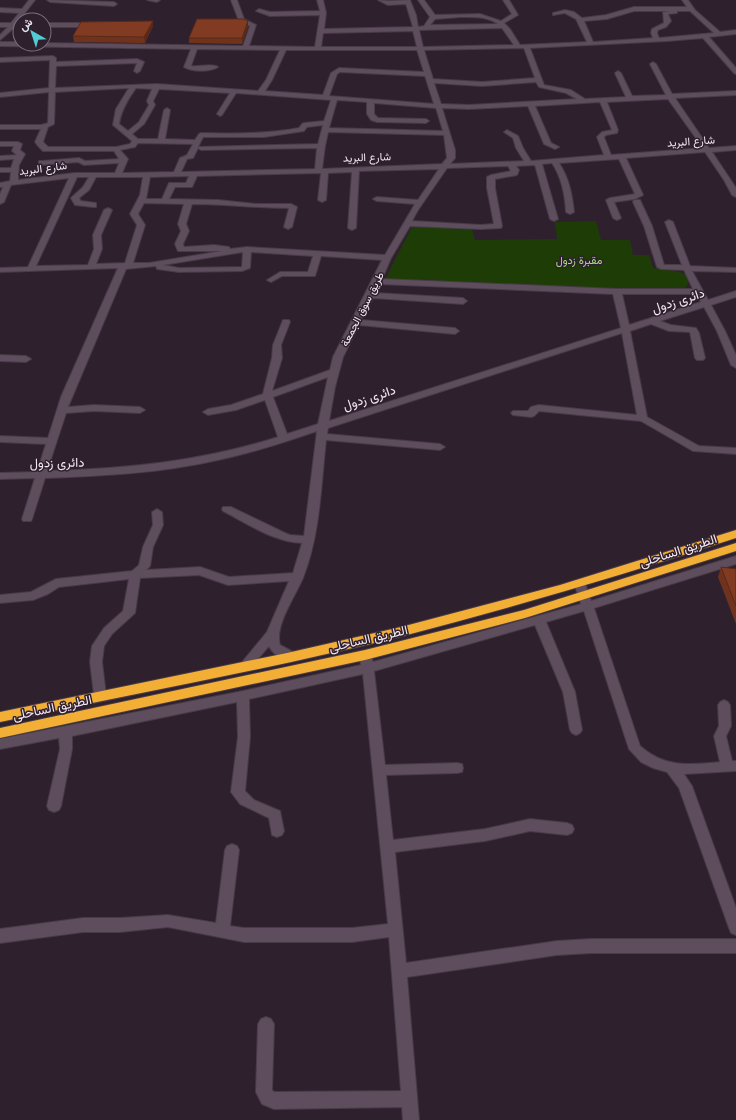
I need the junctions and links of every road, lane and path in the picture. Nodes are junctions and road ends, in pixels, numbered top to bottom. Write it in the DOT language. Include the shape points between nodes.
graph roads {
  1 [pos="32,0"];
  2 [pos="50,0"];
  3 [pos="150,0"];
  4 [pos="157,0"];
  5 [pos="234,0"];
  6 [pos="320,0"];
  7 [pos="381,0"];
  8 [pos="421,0"];
  9 [pos="506,0"];
  10 [pos="685,0"];
  11 [pos="407,1"];
  12 [pos="114,4"];
  13 [pos="0,10"];
  14 [pos="692,10"];
  15 [pos="23,11"];
  16 [pos="259,11"];
  17 [pos="323,13"];
  18 [pos="554,14"];
  19 [pos="433,17"];
  20 [pos="581,20"];
  21 [pos="103,24"];
  22 [pos="503,24"];
  23 [pos="0,25"];
  24 [pos="12,25"];
  25 [pos="52,25"];
  26 [pos="12,26"];
  27 [pos="426,27"];
  28 [pos="415,30"];
  29 [pos="320,31"];
  30 [pos="736,32"];
  31 [pos="718,34"];
  32 [pos="705,36"];
  33 [pos="0,38"];
  34 [pos="657,40"];
  35 [pos="0,44"];
  36 [pos="12,44"];
  37 [pos="52,44"];
  38 [pos="57,44"];
  39 [pos="591,44"];
  40 [pos="527,46"];
  41 [pos="195,47"];
  42 [pos="518,47"];
  43 [pos="245,48"];
  44 [pos="284,48"];
  45 [pos="318,49"];
  46 [pos="420,49"];
  47 [pos="0,60"];
  48 [pos="53,61"];
  49 [pos="653,64"];
  50 [pos="215,67"];
  51 [pos="137,71"];
  52 [pos="736,72"];
  53 [pos="618,73"];
  54 [pos="429,78"];
  55 [pos="539,80"];
  56 [pos="134,86"];
  57 [pos="157,86"];
  58 [pos="51,90"];
  59 [pos="234,92"];
  60 [pos="260,93"];
  61 [pos="736,93"];
  62 [pos="0,95"];
  63 [pos="670,96"];
  64 [pos="325,98"];
  65 [pos="334,98"];
  66 [pos="630,99"];
  67 [pos="371,101"];
  68 [pos="583,101"];
  69 [pos="603,101"];
  70 [pos="531,104"];
  71 [pos="439,106"];
  72 [pos="167,110"];
  73 [pos="220,114"];
  74 [pos="426,121"];
  75 [pos="205,125"];
  76 [pos="327,126"];
  77 [pos="0,127"];
  78 [pos="45,127"];
  79 [pos="507,132"];
  80 [pos="447,133"];
  81 [pos="127,134"];
  82 [pos="201,135"];
  83 [pos="136,141"];
  84 [pos="161,142"];
  85 [pos="0,144"];
  86 [pos="199,145"];
  87 [pos="322,146"];
  88 [pos="555,147"];
  89 [pos="45,148"];
  90 [pos="736,148"];
  91 [pos="116,149"];
  92 [pos="708,151"];
  93 [pos="19,157"];
  94 [pos="622,157"];
  95 [pos="0,158"];
  96 [pos="609,158"];
  97 [pos="123,162"];
  98 [pos="538,162"];
  99 [pos="554,162"];
  100 [pos="42,163"];
  101 [pos="510,163"];
  102 [pos="529,163"];
  103 [pos="446,166"];
  104 [pos="356,168"];
  105 [pos="0,170"];
  106 [pos="15,170"];
  107 [pos="321,170"];
  108 [pos="118,174"];
  109 [pos="147,174"];
  110 [pos="177,174"];
  111 [pos="194,174"];
  112 [pos="74,175"];
  113 [pos="94,175"];
  114 [pos="35,179"];
  115 [pos="7,184"];
  116 [pos="736,195"];
  117 [pos="377,199"];
  118 [pos="322,200"];
  119 [pos="143,201"];
  120 [pos="189,201"];
  121 [pos="0,202"];
  122 [pos="164,202"];
  123 [pos="421,202"];
  124 [pos="637,202"];
  125 [pos="93,205"];
  126 [pos="108,210"];
  127 [pos="570,212"];
  128 [pos="617,218"];
  129 [pos="554,219"];
  130 [pos="669,222"];
  131 [pos="407,223"];
  132 [pos="288,227"];
  133 [pos="352,228"];
  134 [pos="247,249"];
  135 [pos="232,251"];
  136 [pos="317,254"];
  137 [pos="387,258"];
  138 [pos="153,265"];
  139 [pos="125,267"];
  140 [pos="91,268"];
  141 [pos="687,268"];
  142 [pos="31,269"];
  143 [pos="0,270"];
  144 [pos="736,270"];
  145 [pos="271,280"];
  146 [pos="377,281"];
  147 [pos="699,291"];
  148 [pos="617,292"];
  149 [pos="736,294"];
  150 [pos="370,295"];
  151 [pos="723,299"];
  152 [pos="736,300"];
  153 [pos="463,301"];
  154 [pos="706,304"];
  155 [pos="652,321"];
  156 [pos="286,322"];
  157 [pos="355,322"];
  158 [pos="625,330"];
  159 [pos="455,331"];
  160 [pos="0,358"];
  161 [pos="700,358"];
  162 [pos="26,359"];
  163 [pos="736,365"];
  164 [pos="333,372"];
  165 [pos="267,396"];
  166 [pos="61,410"];
  167 [pos="140,410"];
  168 [pos="208,412"];
  169 [pos="516,413"];
  170 [pos="643,418"];
  171 [pos="323,425"];
  172 [pos="322,437"];
  173 [pos="283,438"];
  174 [pos="0,439"];
  175 [pos="52,441"];
  176 [pos="440,447"];
  177 [pos="736,451"];
  178 [pos="41,475"];
  179 [pos="0,476"];
  180 [pos="227,509"];
  181 [pos="157,512"];
  182 [pos="27,519"];
  183 [pos="736,534"];
  184 [pos="309,540"];
  185 [pos="736,547"];
  186 [pos="736,560"];
  187 [pos="135,575"];
  188 [pos="298,577"];
  189 [pos="580,583"];
  190 [pos="0,599"];
  191 [pos="586,601"];
  192 [pos="539,620"];
  193 [pos="272,634"];
  194 [pos="291,656"];
  195 [pos="367,662"];
  196 [pos="244,666"];
  197 [pos="100,695"];
  198 [pos="243,696"];
  199 [pos="724,705"];
  200 [pos="0,717"];
  201 [pos="576,730"];
  202 [pos="66,732"];
  203 [pos="0,733"];
  204 [pos="0,744"];
  205 [pos="731,766"];
  206 [pos="457,768"];
  207 [pos="672,769"];
  208 [pos="379,770"];
  209 [pos="54,806"];
  210 [pos="567,829"];
  211 [pos="277,831"];
  212 [pos="387,847"];
  213 [pos="232,850"];
  214 [pos="733,908"];
  215 [pos="736,928"];
  216 [pos="396,930"];
  217 [pos="222,931"];
  218 [pos="0,936"];
  219 [pos="736,946"];
  220 [pos="400,971"];
  221 [pos="266,1024"];
  222 [pos="409,1099"];
  223 [pos="411,1120"];
  1 -- 15 [label="street"];
  2 -- 12 [label="street"];
  3 -- 4 [label="street"];
  5 -- 43 [label="street" via="242,20 253,25"];
  6 -- 17 [label="street"];
  7 -- 11 [label="street" via="388,3"];
  8 -- 19 [label="street"];
  9 -- 22 [label="street" via="516,15"];
  10 -- 14 [label="street"];
  11 -- 28 [label="street, طريق سوق الجمعة"];
  13 -- 15 [label="street"];
  14 -- 20 [label="street" via="634,9 607,17"];
  14 -- 31 [label="street"];
  14 -- 34 [label="street" via="665,14 667,24 653,31"];
  16 -- 17 [label="street" via="270,14"];
  17 -- 29 [label="street"];
  18 -- 20 [label="street" via="560,11 568,12"];
  19 -- 22 [label="street" via="478,16"];
  19 -- 27 [label="street"];
  20 -- 39 [label="street"];
  21 -- 25 [label="street"];
  22 -- 27 [label="street"];
  22 -- 42 [label="street"];
  23 -- 24 [label="street"];
  26 -- 33 [label="street"];
  27 -- 28 [label="street"];
  28 -- 29 [label="street"];
  28 -- 46 [label="street, طريق سوق الجمعة"];
  29 -- 45 [label="street"];
  30 -- 31 [label="street"];
  31 -- 32 [label="street"];
  32 -- 34 [label="street"];
  32 -- 52 [label="street"];
  34 -- 39 [label="street"];
  35 -- 36 [label="street"];
  37 -- 38 [label="street"];
  38 -- 41 [label="street"];
  38 -- 48 [label="street"];
  39 -- 40 [label="street"];
  40 -- 42 [label="street"];
  40 -- 55 [label="street"];
  41 -- 43 [label="street"];
  41 -- 50 [label="street" via="187,67"];
  42 -- 46 [label="street"];
  43 -- 44 [label="street"];
  44 -- 45 [label="street"];
  44 -- 60 [label="street" via="273,73"];
  45 -- 46 [label="street"];
  46 -- 54 [label="street, طريق سوق الجمعة"];
  47 -- 48 [label="street"];
  48 -- 51 [label="street" via="137,61 141,62"];
  48 -- 58 [label="street"];
  49 -- 63 [label="street"];
  53 -- 66 [label="street"];
  54 -- 55 [label="street" via="482,84"];
  54 -- 64 [label="street" via="339,70 334,73"];
  54 -- 71 [label="street, طريق سوق الجمعة"];
  55 -- 68 [label="street" via="541,86 568,91"];
  56 -- 57 [label="street"];
  56 -- 58 [label="street"];
  56 -- 81 [label="street" via="121,105 116,122 117,127"];
  57 -- 59 [label="street"];
  57 -- 81 [label="street" via="150,101 152,105 142,123"];
  58 -- 62 [label="street"];
  58 -- 78 [label="street" via="52,123"];
  59 -- 60 [label="street"];
  59 -- 73 [label="street"];
  60 -- 64 [label="street"];
  61 -- 63 [label="street"];
  63 -- 66 [label="street"];
  63 -- 92 [label="street"];
  64 -- 65 [label="street"];
  65 -- 67 [label="street"];
  65 -- 76 [label="street"];
  66 -- 69 [label="street"];
  67 -- 71 [label="street"];
  67 -- 74 [label="street" via="370,114 377,120"];
  68 -- 69 [label="street"];
  68 -- 70 [label="street"];
  69 -- 96 [label="street" via="615,130 600,137"];
  70 -- 71 [label="street"];
  70 -- 88 [label="street" via="548,144"];
  71 -- 80 [label="street, طريق سوق الجمعة"];
  72 -- 84 [label="street"];
  75 -- 82 [label="street"];
  76 -- 80 [label="street"];
  76 -- 82 [label="street" via="308,124 304,125 302,130 267,134"];
  76 -- 87 [label="street"];
  77 -- 78 [label="street"];
  78 -- 89 [label="street" via="39,142"];
  79 -- 102 [label="street" via="516,137 519,149"];
  80 -- 103 [label="street, طريق سوق الجمعة" via="452,155"];
  81 -- 83 [label="street"];
  82 -- 86 [label="street"];
  83 -- 84 [label="street"];
  83 -- 91 [label="street" via="133,146"];
  84 -- 86 [label="street"];
  85 -- 93 [label="street" via="18,143 16,151 20,153"];
  86 -- 87 [label="street"];
  86 -- 110 [label="street" via="190,156 184,158"];
  87 -- 107 [label="street"];
  89 -- 91 [label="street"];
  89 -- 100 [label="street"];
  90 -- 92 [label="street, شارع البريد"];
  91 -- 97 [label="street" via="124,159"];
  92 -- 94 [label="street, شارع البريد"];
  92 -- 116 [label="street"];
  93 -- 95 [label="street"];
  93 -- 106 [label="street"];
  94 -- 96 [label="street, شارع البريد"];
  94 -- 128 [label="street" via="639,195 610,200"];
  96 -- 99 [label="street, شارع البريد"];
  97 -- 100 [label="street" via="84,163 80,160"];
  97 -- 108 [label="street"];
  98 -- 99 [label="street, شارع البريد"];
  98 -- 102 [label="street, شارع البريد"];
  98 -- 129 [label="street"];
  99 -- 127 [label="street" via="561,169 568,188"];
  100 -- 114 [label="street"];
  101 -- 102 [label="street, شارع البريد"];
  101 -- 103 [label="street, شارع البريد"];
  101 -- 131 [label="street" via="515,170 514,173 491,177 491,192 498,226"];
  103 -- 104 [label="street, شارع البريد"];
  103 -- 123 [label="street, طريق سوق الجمعة"];
  104 -- 107 [label="street, شارع البريد"];
  104 -- 133 [label="street"];
  105 -- 106 [label="street"];
  106 -- 115 [label="street"];
  107 -- 111 [label="street, شارع البريد"];
  107 -- 118 [label="street"];
  108 -- 109 [label="street, شارع البريد"];
  108 -- 113 [label="street, شارع البريد"];
  109 -- 110 [label="street, شارع البريد"];
  109 -- 119 [label="street"];
  110 -- 111 [label="street, شارع البريد"];
  111 -- 122 [label="street" via="190,185 172,185"];
  112 -- 113 [label="street, شارع البريد"];
  112 -- 114 [label="street, شارع البريد"];
  112 -- 142 [label="street"];
  113 -- 125 [label="street" via="75,198 78,203"];
  114 -- 115 [label="street, شارع البريد"];
  115 -- 121 [label="street"];
  117 -- 123 [label="street"];
  119 -- 122 [label="street"];
  119 -- 139 [label="street" via="134,214 141,225"];
  120 -- 122 [label="street"];
  120 -- 132 [label="street" via="291,206 293,207"];
  120 -- 135 [label="street" via="182,224 185,231 180,244 182,248 201,249 210,246"];
  123 -- 131 [label="street, طريق سوق الجمعة"];
  124 -- 141 [label="street" via="648,226 661,267"];
  126 -- 140 [label="street" via="96,235 98,249"];
  130 -- 141 [label="street"];
  131 -- 137 [label="street, طريق سوق الجمعة"];
  134 -- 135 [label="street"];
  134 -- 136 [label="street"];
  134 -- 138 [label="street" via="246,268 242,269 173,270"];
  135 -- 138 [label="street"];
  136 -- 137 [label="street"];
  136 -- 145 [label="street" via="312,274 280,274"];
  137 -- 146 [label="street, طريق سوق الجمعة"];
  138 -- 139 [label="street"];
  139 -- 140 [label="street"];
  139 -- 166 [label="street"];
  140 -- 142 [label="street"];
  141 -- 144 [label="street"];
  141 -- 147 [label="street"];
  142 -- 143 [label="street"];
  146 -- 148 [label="street"];
  146 -- 150 [label="street, طريق سوق الجمعة"];
  147 -- 148 [label="street"];
  147 -- 154 [label="street"];
  148 -- 158 [label="street"];
  149 -- 151 [label="street, دائرى زدول"];
  150 -- 153 [label="street"];
  150 -- 157 [label="street, طريق سوق الجمعة"];
  151 -- 152 [label="street"];
  151 -- 154 [label="street, دائرى زدول"];
  154 -- 155 [label="street, دائرى زدول"];
  154 -- 163 [label="street" via="727,342"];
  155 -- 158 [label="street, دائرى زدول"];
  155 -- 161 [label="street" via="669,328 693,330"];
  156 -- 165 [label="street" via="276,349 277,358"];
  157 -- 159 [label="street"];
  157 -- 164 [label="street, طريق سوق الجمعة"];
  158 -- 170 [label="street"];
  158 -- 171 [label="street, دائرى زدول"];
  160 -- 162 [label="street"];
  164 -- 165 [label="street"];
  164 -- 171 [label="street, طريق سوق الجمعة"];
  165 -- 168 [label="street" via="233,408"];
  165 -- 173 [label="street"];
  166 -- 167 [label="street"];
  166 -- 175 [label="street"];
  169 -- 170 [label="street" via="531,414 534,409 539,408"];
  170 -- 177 [label="street" via="697,449"];
  171 -- 172 [label="street, طريق سوق الجمعة"];
  171 -- 173 [label="street, دائرى زدول"];
  172 -- 176 [label="street"];
  172 -- 184 [label="street, طريق سوق الجمعة"];
  173 -- 178 [label="street, دائرى زدول" via="237,453 182,465 120,472"];
  174 -- 175 [label="street"];
  175 -- 178 [label="street"];
  178 -- 179 [label="street, دائرى زدول"];
  178 -- 182 [label="street"];
  180 -- 184 [label="street" via="281,536"];
  181 -- 187 [label="street" via="158,526 148,547 144,566"];
  183 -- 189 [label="highway, الطريق الساحلى"];
  184 -- 188 [label="street, طريق سوق الجمعة"];
  185 -- 191 [label="highway, الطريق الساحلى"];
  186 -- 191 [label="street"];
  187 -- 188 [label="street" via="200,570 228,581"];
  187 -- 190 [label="street" via="61,582 33,596"];
  187 -- 197 [label="street" via="129,613 108,630 97,646 95,661"];
  188 -- 193 [label="street, طريق سوق الجمعة"];
  189 -- 191 [label="street"];
  189 -- 194 [label="highway, الطريق الساحلى" via="459,617"];
  191 -- 192 [label="street"];
  191 -- 195 [label="highway, الطريق الساحلى" via="525,614"];
  191 -- 207 [label="street" via="635,749 656,765"];
  192 -- 195 [label="street"];
  192 -- 201 [label="street" via="569,692"];
  193 -- 194 [label="street" via="272,645 278,652"];
  193 -- 196 [label="street, طريق سوق الجمعة"];
  194 -- 196 [label="highway, الطريق الساحلى"];
  195 -- 198 [label="street"];
  195 -- 203 [label="highway, الطريق الساحلى"];
  195 -- 208 [label="street"];
  196 -- 197 [label="highway, الطريق الساحلى"];
  197 -- 200 [label="highway, الطريق الساحلى"];
  198 -- 202 [label="street"];
  198 -- 211 [label="street" via="244,737 238,792 246,802 275,815"];
  199 -- 205 [label="street" via="725,726 720,736"];
  202 -- 204 [label="street"];
  202 -- 209 [label="street" via="66,750"];
  205 -- 207 [label="street"];
  206 -- 208 [label="street"];
  207 -- 214 [label="street" via="685,786"];
  208 -- 212 [label="street"];
  210 -- 212 [label="street" via="530,825 485,835"];
  212 -- 216 [label="street"];
  213 -- 217 [label="street"];
  214 -- 215 [label="street"];
  216 -- 217 [label="street" via="352,935 244,934"];
  216 -- 220 [label="street"];
  217 -- 218 [label="street" via="168,922 83,925"];
  219 -- 220 [label="street" via="557,948"];
  220 -- 222 [label="street"];
  221 -- 222 [label="street" via="264,1092 268,1098 274,1101"];
  222 -- 223 [label="street"];
}
